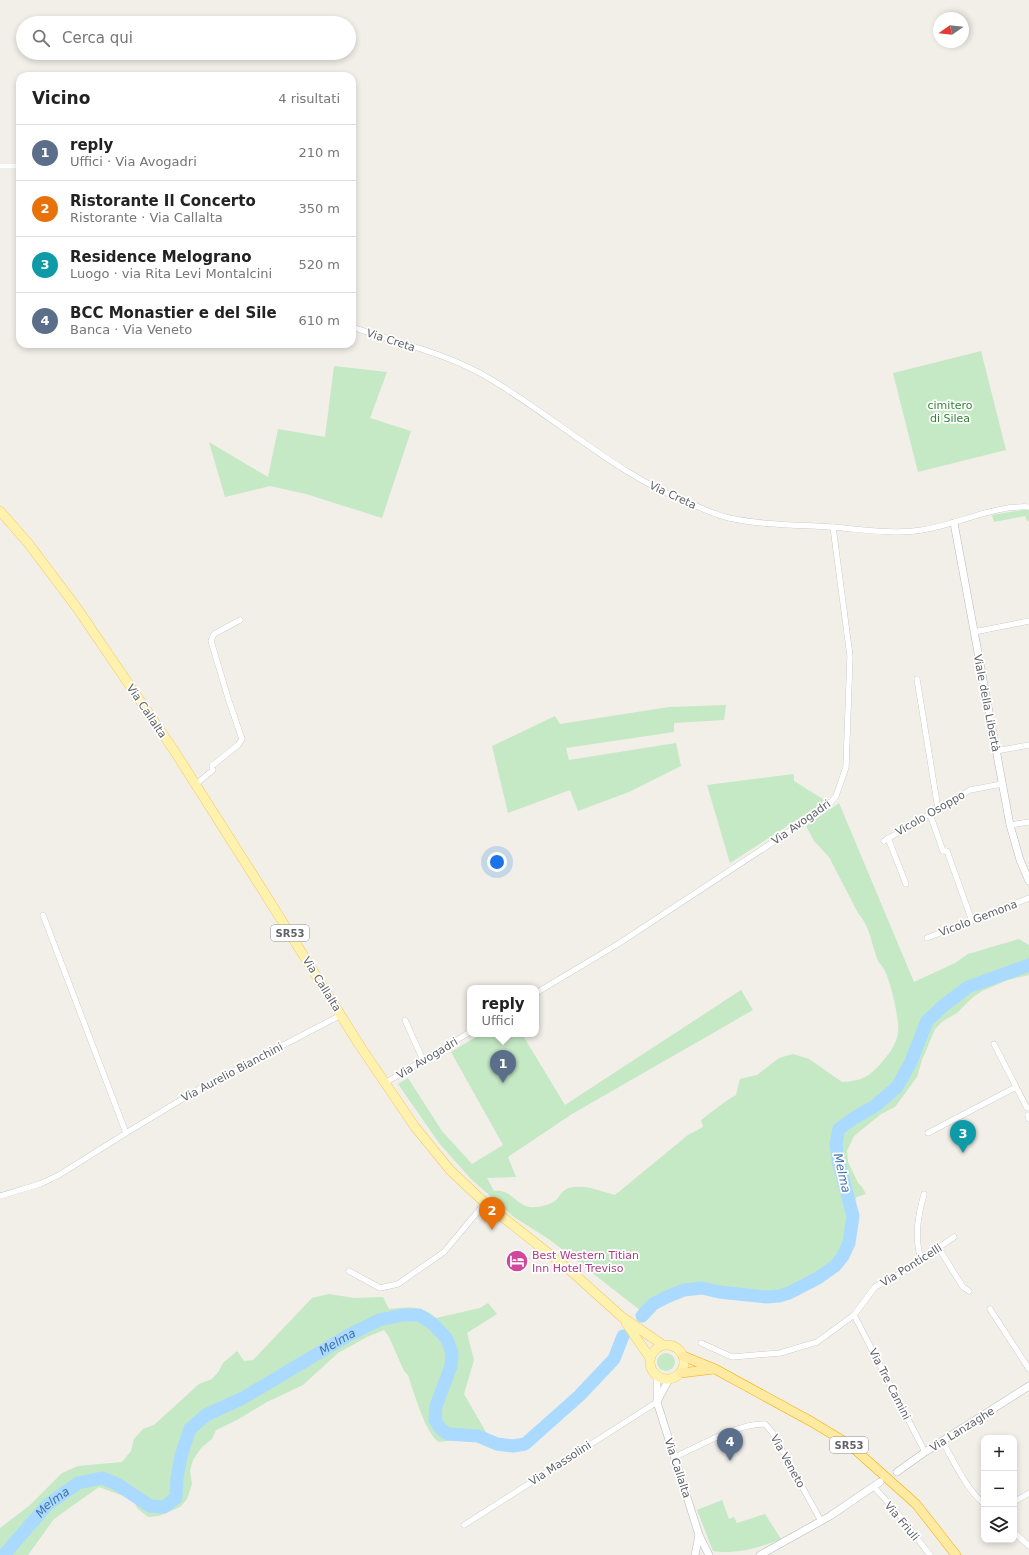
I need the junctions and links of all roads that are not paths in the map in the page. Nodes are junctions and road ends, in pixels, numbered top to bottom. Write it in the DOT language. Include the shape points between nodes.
graph roads {
  1 [pos="0,166"];
  2 [pos="16,166"];
  3 [pos="356,328"];
  4 [pos="1029,507"];
  5 [pos="0,511"];
  6 [pos="954,523"];
  7 [pos="833,527"];
  8 [pos="240,620"];
  9 [pos="1029,621"];
  10 [pos="974,632"];
  11 [pos="917,679"];
  12 [pos="1029,745"];
  13 [pos="996,751"];
  14 [pos="196,784"];
  15 [pos="1002,784"];
  16 [pos="938,809"];
  17 [pos="930,814"];
  18 [pos="1029,822"];
  19 [pos="1010,825"];
  20 [pos="1029,881"];
  21 [pos="906,884"];
  22 [pos="1029,898"];
  23 [pos="43,915"];
  24 [pos="972,921"];
  25 [pos="927,938"];
  26 [pos="539,991"];
  27 [pos="341,1015"];
  28 [pos="405,1020"];
  29 [pos="467,1034"];
  30 [pos="994,1044"];
  31 [pos="423,1060"];
  32 [pos="385,1083"];
  33 [pos="1016,1087"];
  34 [pos="1028,1113"];
  35 [pos="126,1133"];
  36 [pos="928,1133"];
  37 [pos="924,1194"];
  38 [pos="0,1196"];
  39 [pos="485,1204"];
  40 [pos="954,1237"];
  41 [pos="938,1247"];
  42 [pos="921,1259"];
  43 [pos="348,1271"];
  44 [pos="969,1291"];
  45 [pos="990,1308"];
  46 [pos="854,1315"];
  47 [pos="622,1317"];
  48 [pos="701,1343"];
  49 [pos="663,1345"];
  50 [pos="683,1356"];
  51 [pos="650,1358"];
  52 [pos="715,1369"];
  53 [pos="1029,1369"];
  54 [pos="681,1373"];
  55 [pos="657,1376"];
  56 [pos="669,1379"];
  57 [pos="1029,1386"];
  58 [pos="657,1402"];
  59 [pos="942,1441"];
  60 [pos="925,1452"];
  61 [pos="675,1457"];
  62 [pos="897,1472"];
  63 [pos="880,1482"];
  64 [pos="874,1488"];
  65 [pos="1029,1493"];
  66 [pos="1017,1500"];
  67 [pos="981,1501"];
  68 [pos="821,1521"];
  69 [pos="464,1525"];
  70 [pos="699,1535"];
  71 [pos="1017,1535"];
  72 [pos="1029,1546"];
  73 [pos="695,1555"];
  74 [pos="709,1555"];
  75 [pos="760,1555"];
  76 [pos="930,1555"];
  77 [pos="956,1555"];
  1 -- 2 [label="street"];
  3 -- 7 [label="street, Via Creta" via="468,367 492,380 632,474 679,500 727,518"];
  4 -- 6 [label="street, Via Creta" via="1005,508"];
  5 -- 14 [label="main road, Via Callalta / SR53" via="28,543 77,608"];
  6 -- 7 [label="street, Via Creta" via="907,531"];
  6 -- 10 [label="street, Viale della Libertà"];
  7 -- 26 [label="street, Via Avogadri" via="850,656 846,767 836,796 828,806 631,935"];
  8 -- 14 [label="street" via="214,634 212,640 242,739"];
  9 -- 10 [label="street"];
  10 -- 13 [label="street, Viale della Libertà"];
  11 -- 16 [label="street"];
  12 -- 13 [label="street"];
  13 -- 15 [label="street, Viale della Libertà"];
  14 -- 27 [label="main road, Via Callalta / SR53"];
  15 -- 16 [label="street, Vicolo Osoppo" via="970,790"];
  15 -- 19 [label="street, Viale della Libertà"];
  16 -- 17 [label="street, Vicolo Osoppo"];
  17 -- 21 [label="street, Vicolo Osoppo" via="886,840"];
  17 -- 24 [label="street" via="943,851 948,851"];
  18 -- 19 [label="street"];
  19 -- 20 [label="street, Viale della Libertà"];
  22 -- 24 [label="street, Vicolo Gemona"];
  23 -- 35 [label="street"];
  24 -- 25 [label="street, Vicolo Gemona"];
  27 -- 32 [label="main road, Via Callalta / SR53"];
  27 -- 35 [label="street, Via Aurelio Bianchini" via="199,1089"];
  28 -- 31 [label="street"];
  29 -- 31 [label="street, Via Avogadri"];
  30 -- 33 [label="street"];
  31 -- 32 [label="street, Via Avogadri"];
  32 -- 39 [label="main road, Via Callalta / SR53" via="415,1127 450,1170"];
  33 -- 34 [label="street"];
  33 -- 36 [label="street"];
  35 -- 38 [label="street, Via Aurelio Bianchini" via="59,1175 40,1184"];
  37 -- 42 [label="street" via="917,1226 917,1243"];
  39 -- 43 [label="street" via="444,1252 398,1284 380,1288"];
  39 -- 47 [label="main road, Via Callalta / SR53" via="572,1272"];
  40 -- 41 [label="street, Via Ponticelli"];
  41 -- 42 [label="street, Via Ponticelli"];
  41 -- 44 [label="street" via="963,1287"];
  42 -- 46 [label="street, Via Ponticelli" via="875,1287"];
  45 -- 53 [label="street"];
  46 -- 48 [label="street, Via Ponticelli" via="817,1342 780,1353 732,1357"];
  46 -- 60 [label="street, Via Tre Camini"];
  47 -- 49 [label="main road, Via Callalta / SR53"];
  47 -- 51 [label="main road, Via Callalta / SR53"];
  49 -- 50 [label="main road" via="678,1348"];
  49 -- 51 [label="main road" via="656,1349"];
  50 -- 52 [label="highway, SR53"];
  50 -- 54 [label="main road" via="684,1366"];
  51 -- 55 [label="main road" via="650,1366"];
  52 -- 54 [label="highway"];
  52 -- 77 [label="highway, SR53" via="850,1445 916,1504"];
  54 -- 56 [label="main road"];
  55 -- 56 [label="main road"];
  55 -- 58 [label="street, Via Callalta"];
  56 -- 58 [label="street"];
  57 -- 59 [label="street, Via Lanzaghe"];
  58 -- 61 [label="street, Via Callalta"];
  58 -- 69 [label="street, Via Massolini"];
  59 -- 60 [label="street, Via Lanzaghe"];
  59 -- 67 [label="street" via="969,1488"];
  60 -- 62 [label="street, Via Lanzaghe"];
  61 -- 68 [label="street, Via Veneto" via="724,1434 750,1425 764,1424 772,1432"];
  61 -- 70 [label="street, Via Callalta"];
  63 -- 64 [label="street"];
  64 -- 68 [label="street"];
  64 -- 76 [label="street, Via Friuli" via="901,1517"];
  65 -- 66 [label="street"];
  68 -- 75 [label="street"];
  70 -- 73 [label="street, Via Callalta"];
  70 -- 74 [label="street, Via Callalta"];
  71 -- 72 [label="street"];
}
